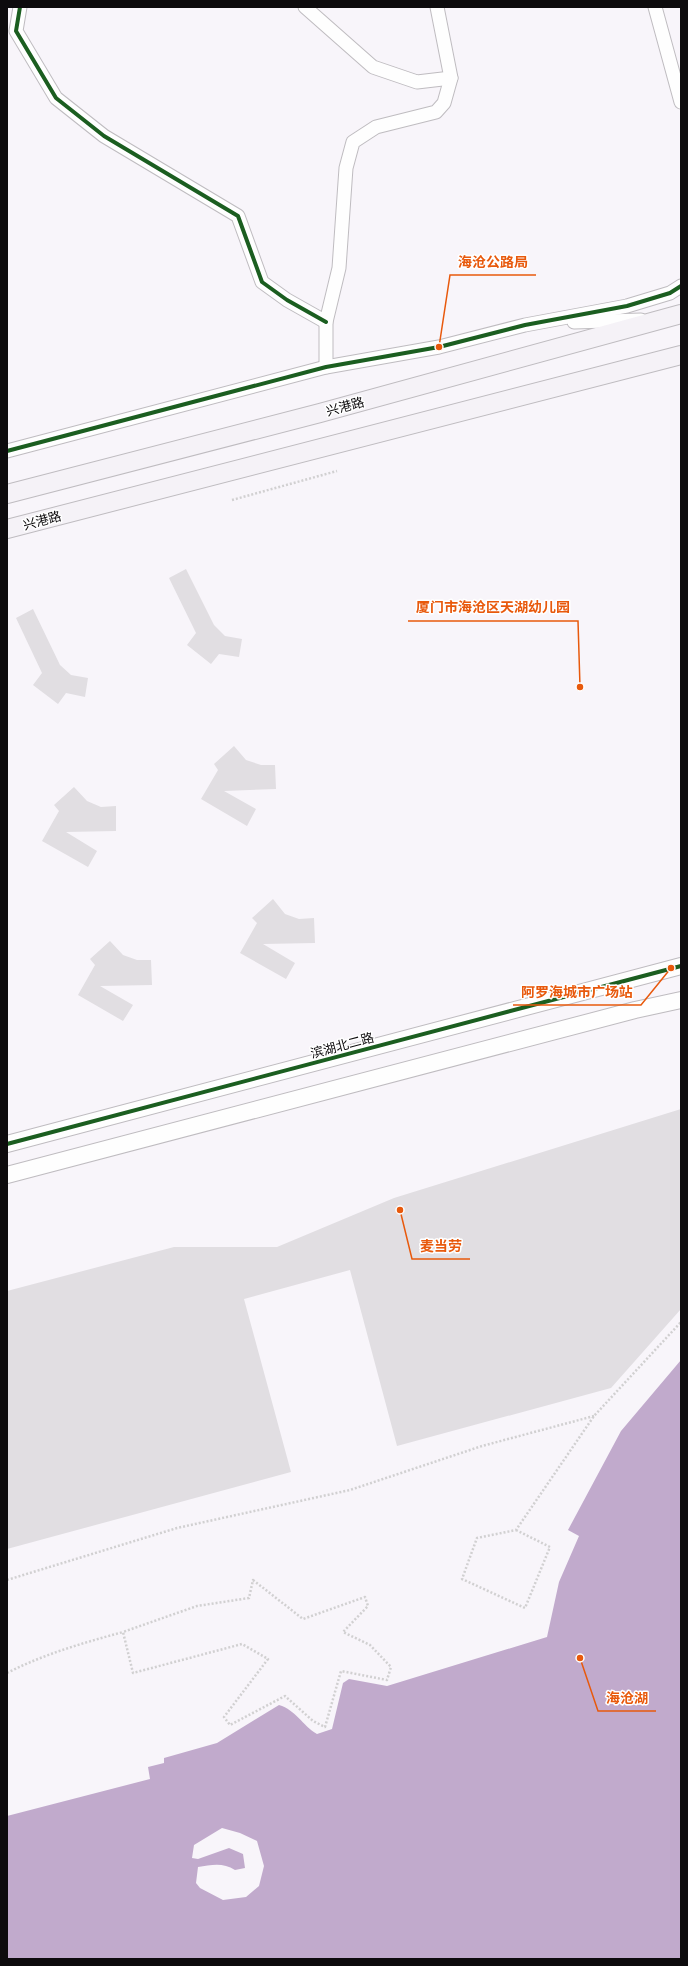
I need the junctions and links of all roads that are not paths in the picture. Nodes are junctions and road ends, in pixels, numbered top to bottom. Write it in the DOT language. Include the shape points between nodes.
graph roads {
  1 [pos="20,7"];
  2 [pos="305,7"];
  3 [pos="436,7"];
  4 [pos="655,7"];
  5 [pos="451,78"];
  6 [pos="681,102"];
  7 [pos="681,286"];
  8 [pos="681,314"];
  9 [pos="663,319"];
  10 [pos="326,322"];
  11 [pos="525,324"];
  12 [pos="681,355"];
  13 [pos="648,364"];
  14 [pos="681,364"];
  15 [pos="326,367"];
  16 [pos="7,451"];
  17 [pos="7,494"];
  18 [pos="7,529"];
  19 [pos="681,966"];
  20 [pos="681,1000"];
  21 [pos="7,1144"];
  22 [pos="7,1175"];
  1 -- 10 [label="street" via="16,31 56,98 104,136 238,216 262,282 287,300"];
  2 -- 5 [label="street" via="373,67 417,82"];
  3 -- 5 [label="street"];
  4 -- 6 [label="street"];
  5 -- 10 [label="street" via="444,103 436,112 376,127 353,142 346,168 339,268"];
  7 -- 11 [label="street" via="670,293 627,306"];
  8 -- 9 [label="main road, 兴港路"];
  9 -- 11 [label="street"];
  9 -- 17 [label="main road, 兴港路" via="320,413"];
  10 -- 15 [label="street"];
  11 -- 15 [label="street" via="439,347"];
  12 -- 13 [label="main road, 兴港路"];
  13 -- 14 [label="street"];
  13 -- 18 [label="main road, 兴港路"];
  15 -- 16 [label="street"];
  19 -- 21 [label="street, 滨湖北二路"];
  20 -- 22 [label="street"];
}
